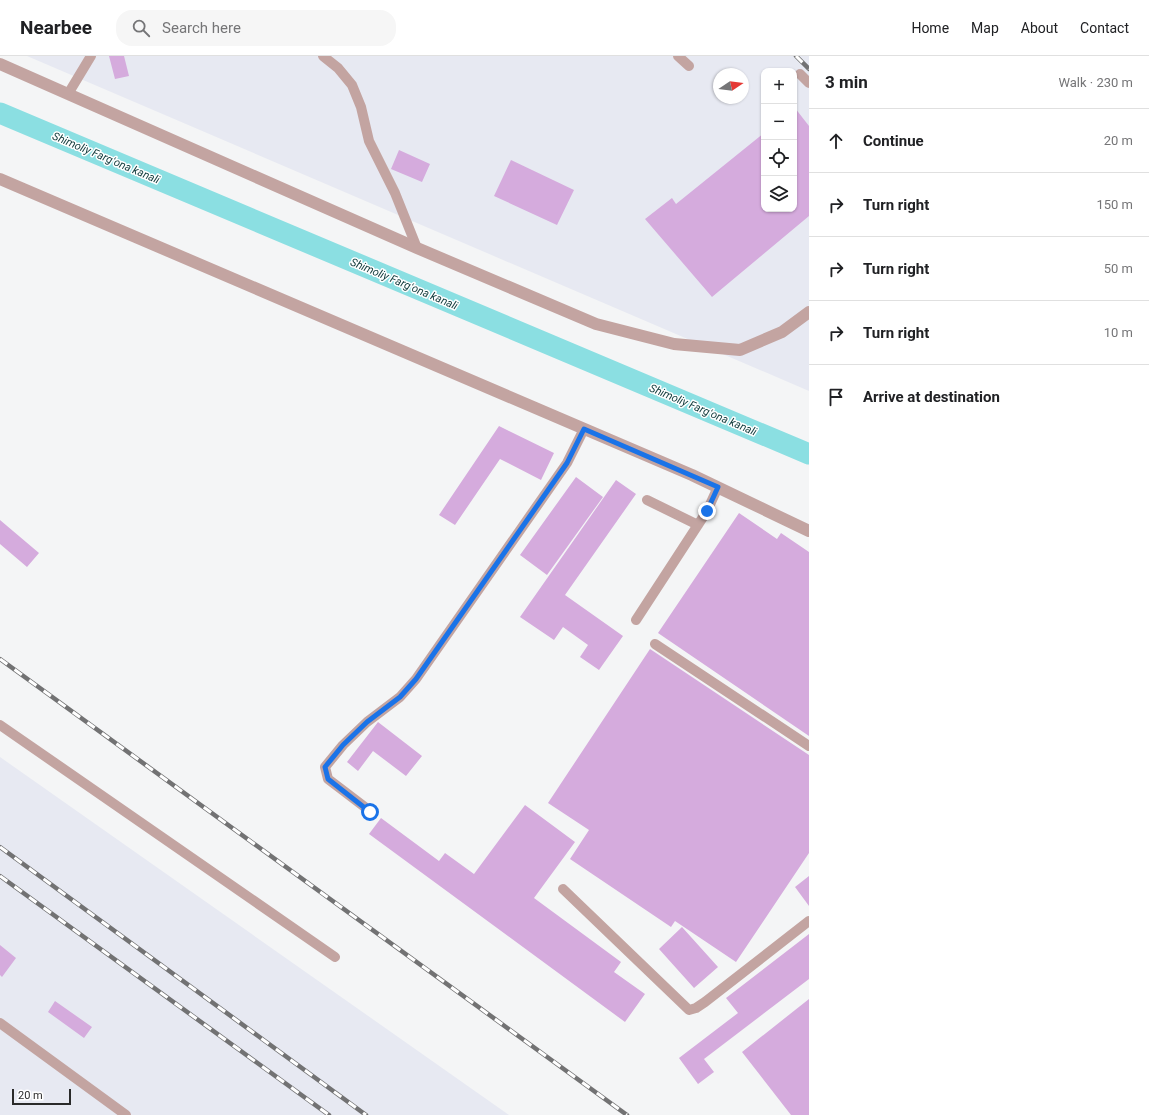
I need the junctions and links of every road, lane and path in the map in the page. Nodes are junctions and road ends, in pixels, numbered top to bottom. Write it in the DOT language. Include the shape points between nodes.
graph roads {
  1 [pos="91,56"];
  2 [pos="323,56"];
  3 [pos="678,56"];
  4 [pos="0,64"];
  5 [pos="689,66"];
  6 [pos="800,74"];
  7 [pos="809,83"];
  8 [pos="68,94"];
  9 [pos="0,179"];
  10 [pos="417,248"];
  11 [pos="809,312"];
  12 [pos="584,429"];
  13 [pos="718,487"];
  14 [pos="647,500"];
  15 [pos="698,525"];
  16 [pos="809,531"];
  17 [pos="636,620"];
  18 [pos="655,644"];
  19 [pos="0,725"];
  20 [pos="809,746"];
  21 [pos="370,812"];
  22 [pos="563,890"];
  23 [pos="809,921"];
  24 [pos="335,958"];
  25 [pos="0,1023"];
  26 [pos="126,1115"];
  1 -- 8 [label="lane"];
  2 -- 10 [label="lane" via="338,68 352,85 361,107 369,141 395,193"];
  3 -- 5 [label="lane"];
  4 -- 8 [label="street"];
  6 -- 7 [label="lane"];
  8 -- 10 [label="street"];
  9 -- 12 [label="street"];
  10 -- 11 [label="street" via="596,324 674,344 740,350 782,332"];
  12 -- 13 [label="street"];
  12 -- 21 [label="lane" via="567,463 416,679 400,697 367,722 343,745 325,767 328,779"];
  13 -- 15 [label="lane"];
  13 -- 16 [label="street"];
  14 -- 15 [label="lane"];
  15 -- 17 [label="lane"];
  18 -- 20 [label="lane"];
  19 -- 24 [label="lane"];
  22 -- 23 [label="lane" via="689,1010 705,1002"];
  25 -- 26 [label="lane"];
}
